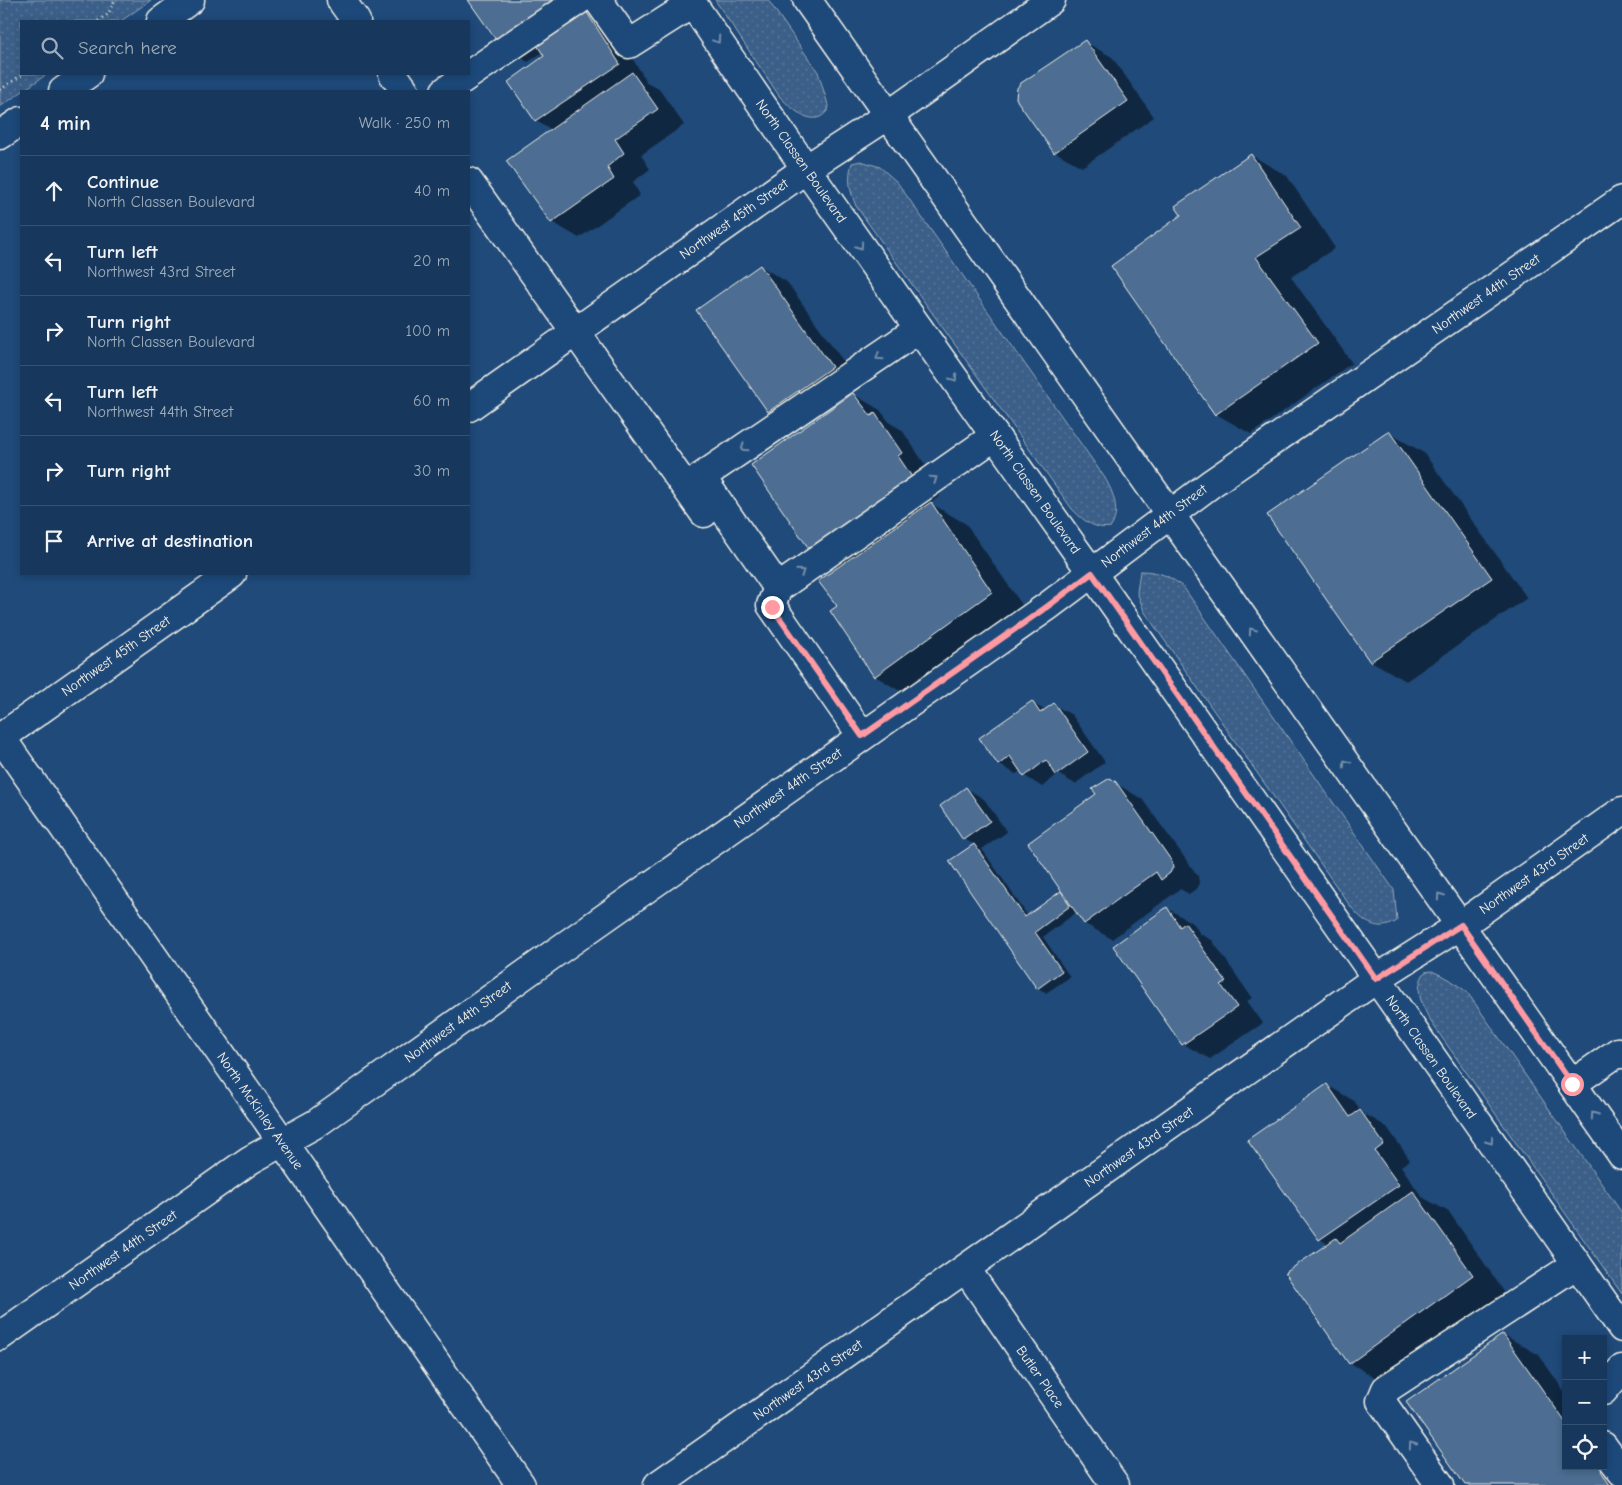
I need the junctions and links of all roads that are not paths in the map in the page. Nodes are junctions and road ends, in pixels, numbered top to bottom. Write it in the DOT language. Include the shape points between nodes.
graph roads {
  1 [pos="190,0"];
  2 [pos="341,0"];
  3 [pos="579,0"];
  4 [pos="598,0"];
  5 [pos="807,0"];
  6 [pos="1051,0"];
  7 [pos="691,2"];
  8 [pos="162,20"];
  9 [pos="355,20"];
  10 [pos="470,74"];
  11 [pos="87,75"];
  12 [pos="394,75"];
  13 [pos="469,75"];
  14 [pos="64,90"];
  15 [pos="404,90"];
  16 [pos="446,90"];
  17 [pos="889,115"];
  18 [pos="20,121"];
  19 [pos="0,135"];
  20 [pos="806,169"];
  21 [pos="470,183"];
  22 [pos="1622,200"];
  23 [pos="919,329"];
  24 [pos="574,332"];
  25 [pos="470,405"];
  26 [pos="995,436"];
  27 [pos="1170,515"];
  28 [pos="1092,573"];
  29 [pos="231,575"];
  30 [pos="775,598"];
  31 [pos="862,736"];
  32 [pos="0,737"];
  33 [pos="1622,812"];
  34 [pos="1461,925"];
  35 [pos="1376,979"];
  36 [pos="1622,1054"];
  37 [pos="1572,1084"];
  38 [pos="282,1142"];
  39 [pos="1622,1155"];
  40 [pos="1577,1264"];
  41 [pos="966,1270"];
  42 [pos="1622,1328"];
  43 [pos="0,1336"];
  44 [pos="1622,1369"];
  45 [pos="1607,1386"];
  46 [pos="1607,1451"];
  47 [pos="1622,1472"];
  48 [pos="521,1485"];
  49 [pos="658,1485"];
  50 [pos="1115,1485"];
  51 [pos="1440,1485"];
  1 -- 8 [label="street"];
  2 -- 9 [label="street"];
  3 -- 10 [label="street"];
  4 -- 7 [label="street" via="629,44"];
  5 -- 17 [label="street"];
  6 -- 17 [label="street, Northwest 45th Street"];
  7 -- 20 [label="street, North Classen Boulevard, one-way"];
  11 -- 14 [label="street"];
  12 -- 15 [label="street"];
  13 -- 16 [label="street"];
  17 -- 20 [label="street, Northwest 45th Street"];
  17 -- 27 [label="street"];
  18 -- 19 [label="street"];
  20 -- 23 [label="street, North Classen Boulevard, one-way"];
  20 -- 24 [label="street, Northwest 45th Street"];
  21 -- 24 [label="street"];
  22 -- 27 [label="street, Northwest 44th Street" via="1220,477"];
  23 -- 26 [label="street, North Classen Boulevard, one-way"];
  23 -- 30 [label="street, one-way" via="701,477"];
  24 -- 25 [label="street, Northwest 45th Street"];
  24 -- 30 [label="street"];
  26 -- 28 [label="street, North Classen Boulevard"];
  30 -- 26 [label="street, one-way"];
  27 -- 28 [label="street, Northwest 44th Street"];
  34 -- 27 [label="street, one-way"];
  28 -- 31 [label="street, Northwest 44th Street"];
  28 -- 35 [label="street, North Classen Boulevard"];
  29 -- 32 [label="street, Northwest 45th Street"];
  30 -- 31 [label="street"];
  31 -- 38 [label="street, Northwest 44th Street" via="316,1123"];
  32 -- 38 [label="street, North McKinley Avenue"];
  33 -- 34 [label="street, Northwest 43rd Street"];
  34 -- 35 [label="street, Northwest 43rd Street"];
  34 -- 37 [label="street"];
  35 -- 40 [label="street, North Classen Boulevard, one-way"];
  35 -- 41 [label="street, Northwest 43rd Street"];
  36 -- 37 [label="street" via="1618,1052"];
  39 -- 37 [label="street, one-way"];
  38 -- 43 [label="street, Northwest 44th Street" via="250,1160"];
  38 -- 48 [label="street, North McKinley Avenue"];
  40 -- 42 [label="street, North Classen Boulevard"];
  51 -- 40 [label="street, one-way" via="1381,1400 1386,1389"];
  41 -- 49 [label="street, Northwest 43rd Street"];
  41 -- 50 [label="street, Butler Place"];
  44 -- 45 [label="street"];
  46 -- 47 [label="street"];
}
